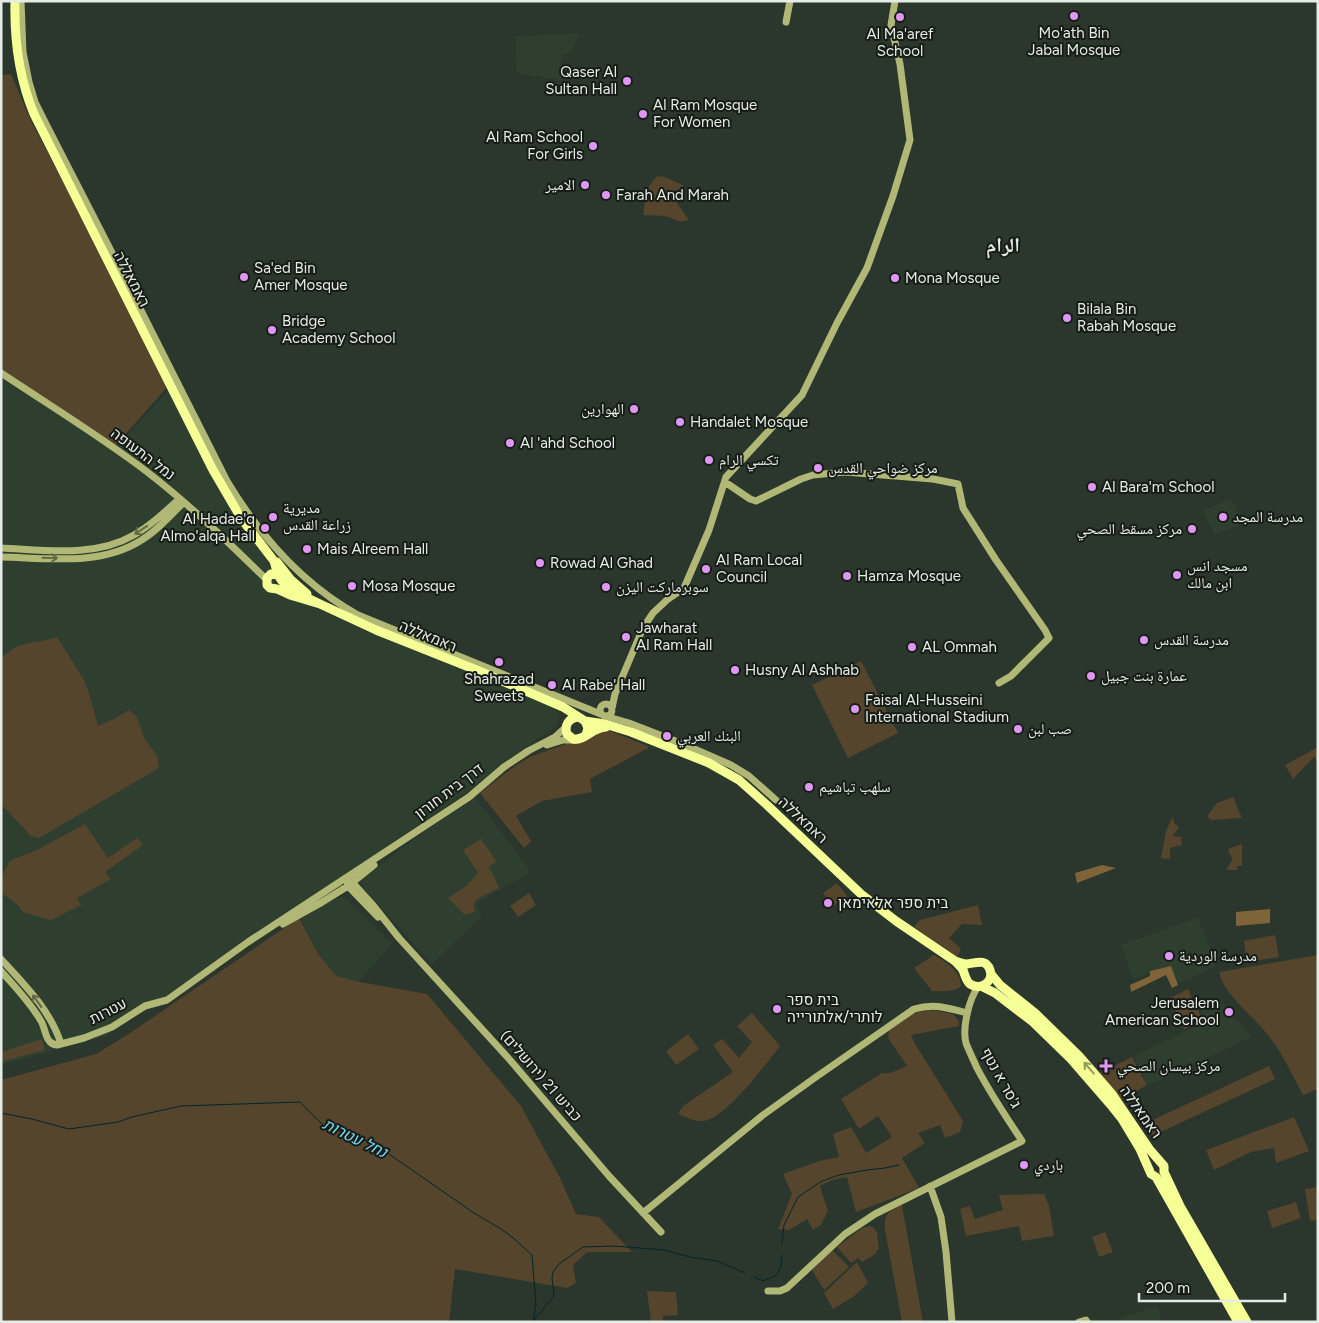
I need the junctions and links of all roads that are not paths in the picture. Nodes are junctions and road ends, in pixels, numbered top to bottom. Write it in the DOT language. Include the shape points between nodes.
graph roads {
  1 [pos="15,1"];
  2 [pos="22,1"];
  3 [pos="790,1"];
  4 [pos="895,1"];
  5 [pos="786,22"];
  6 [pos="1,373"];
  7 [pos="725,482"];
  8 [pos="181,501"];
  9 [pos="1,548"];
  10 [pos="268,553"];
  11 [pos="1,557"];
  12 [pos="275,579"];
  13 [pos="320,604"];
  14 [pos="622,679"];
  15 [pos="1000,683"];
  16 [pos="576,703"];
  17 [pos="555,704"];
  18 [pos="603,704"];
  19 [pos="612,709"];
  20 [pos="604,716"];
  21 [pos="582,719"];
  22 [pos="629,723"];
  23 [pos="566,725"];
  24 [pos="616,727"];
  25 [pos="586,734"];
  26 [pos="576,740"];
  27 [pos="528,751"];
  28 [pos="776,800"];
  29 [pos="387,852"];
  30 [pos="361,876"];
  31 [pos="345,878"];
  32 [pos="350,885"];
  33 [pos="334,895"];
  34 [pos="361,896"];
  35 [pos="248,942"];
  36 [pos="1,960"];
  37 [pos="955,961"];
  38 [pos="972,963"];
  39 [pos="1,971"];
  40 [pos="991,974"];
  41 [pos="967,979"];
  42 [pos="979,986"];
  43 [pos="972,997"];
  44 [pos="167,1000"];
  45 [pos="967,1013"];
  46 [pos="61,1044"];
  47 [pos="1161,1162"];
  48 [pos="1164,1172"];
  49 [pos="1152,1173"];
  50 [pos="930,1186"];
  51 [pos="643,1213"];
  52 [pos="661,1232"];
  53 [pos="768,1291"];
  54 [pos="952,1322"];
  55 [pos="1238,1322"];
  56 [pos="1247,1322"];
  1 -- 10 [label="highway, ראמאללה" via="18,64 34,114 213,470 241,518"];
  2 -- 16 [label="street" via="23,52 29,82 42,116 228,481 268,540 314,586 358,615"];
  3 -- 5 [label="street"];
  4 -- 7 [label="street" via="891,25 900,64 910,140 893,196 867,268 836,323 802,395 726,477"];
  6 -- 8 [label="street, נמל התעופה" via="133,461"];
  7 -- 14 [label="street" via="684,588 653,613 643,628"];
  7 -- 15 [label="street" via="756,501 813,475 845,472 958,484 963,508 1049,638"];
  8 -- 9 [label="street, one-way" via="144,528 108,546 74,551"];
  11 -- 8 [label="street, one-way" via="103,556 140,541 161,525"];
  8 -- 12 [label="street, נמל התעופה" via="257,571"];
  10 -- 12 [label="highway, ראמאללה" via="274,564"];
  10 -- 13 [label="highway" via="291,580"];
  12 -- 13 [label="highway, ראמאללה" via="290,595"];
  13 -- 17 [label="highway, ראמאללה"];
  14 -- 18 [label="street"];
  14 -- 19 [label="street"];
  16 -- 18 [label="street"];
  16 -- 20 [label="street"];
  17 -- 21 [label="highway, ראמאללה"];
  17 -- 23 [label="highway" via="563,712"];
  18 -- 19 [label="street"];
  18 -- 20 [label="street" via="600,711"];
  19 -- 20 [label="street"];
  19 -- 22 [label="street"];
  20 -- 22 [label="street"];
  21 -- 23 [label="highway" via="571,719"];
  21 -- 24 [label="highway, ראמאללה"];
  21 -- 25 [label="highway" via="588,728"];
  22 -- 28 [label="street" via="741,770"];
  23 -- 26 [label="highway" via="567,734"];
  23 -- 27 [label="street, דרך בית חורון" via="554,737"];
  24 -- 25 [label="highway" via="603,727"];
  24 -- 37 [label="highway, ראמאללה" via="702,761 739,780 861,894"];
  25 -- 26 [label="highway"];
  26 -- 27 [label="street, דרך בית חורון" via="563,740"];
  27 -- 29 [label="street, דרך בית חורון" via="504,766 469,797"];
  29 -- 30 [label="street, דרך בית חורון"];
  29 -- 31 [label="street, דרך בית חורון"];
  30 -- 32 [label="street, דרך בית חורון"];
  30 -- 34 [label="street"];
  31 -- 32 [label="street, כביש 21 (ירושלים)"];
  31 -- 35 [label="street, דרך בית חורון"];
  32 -- 33 [label="street, דרך בית חורון"];
  32 -- 34 [label="street, כביש 21 (ירושלים)"];
  33 -- 34 [label="street" via="346,892"];
  33 -- 35 [label="street, דרך בית חורון"];
  34 -- 51 [label="street, כביש 21 (ירושלים)"];
  35 -- 44 [label="street, דרך בית חורון"];
  46 -- 36 [label="street, one-way" via="42,1008"];
  37 -- 38 [label="highway, ראמאללה"];
  37 -- 41 [label="highway, ראמאללה"];
  38 -- 40 [label="highway" via="984,963"];
  38 -- 41 [label="highway" via="966,969"];
  39 -- 46 [label="street" via="42,1022 50,1042"];
  40 -- 42 [label="highway" via="988,982"];
  47 -- 40 [label="highway, ראמאללה, one-way" via="1112,1094 1079,1056 1035,1013 1000,986"];
  41 -- 42 [label="highway" via="974,986"];
  41 -- 43 [label="street"];
  42 -- 43 [label="street, ג'סר א נטף"];
  42 -- 49 [label="highway, ראמאללה" via="995,993 1033,1022 1071,1059 1122,1119"];
  43 -- 45 [label="street, ג'סר א נטף"];
  44 -- 46 [label="street, עטרות" via="145,1006 112,1027"];
  45 -- 50 [label="street, ג'סר א נטף" via="965,1036 971,1055 1022,1141"];
  45 -- 51 [label="street" via="939,1006 914,1009 763,1115"];
  47 -- 48 [label="highway"];
  47 -- 49 [label="highway" via="1152,1162 1149,1167"];
  48 -- 49 [label="highway" via="1161,1176"];
  48 -- 56 [label="highway"];
  49 -- 55 [label="highway, ראמאללה"];
  50 -- 53 [label="street" via="860,1223 830,1246 787,1288"];
  50 -- 54 [label="street" via="941,1216"];
  51 -- 52 [label="street, כביש 21 (ירושלים)"];
}
